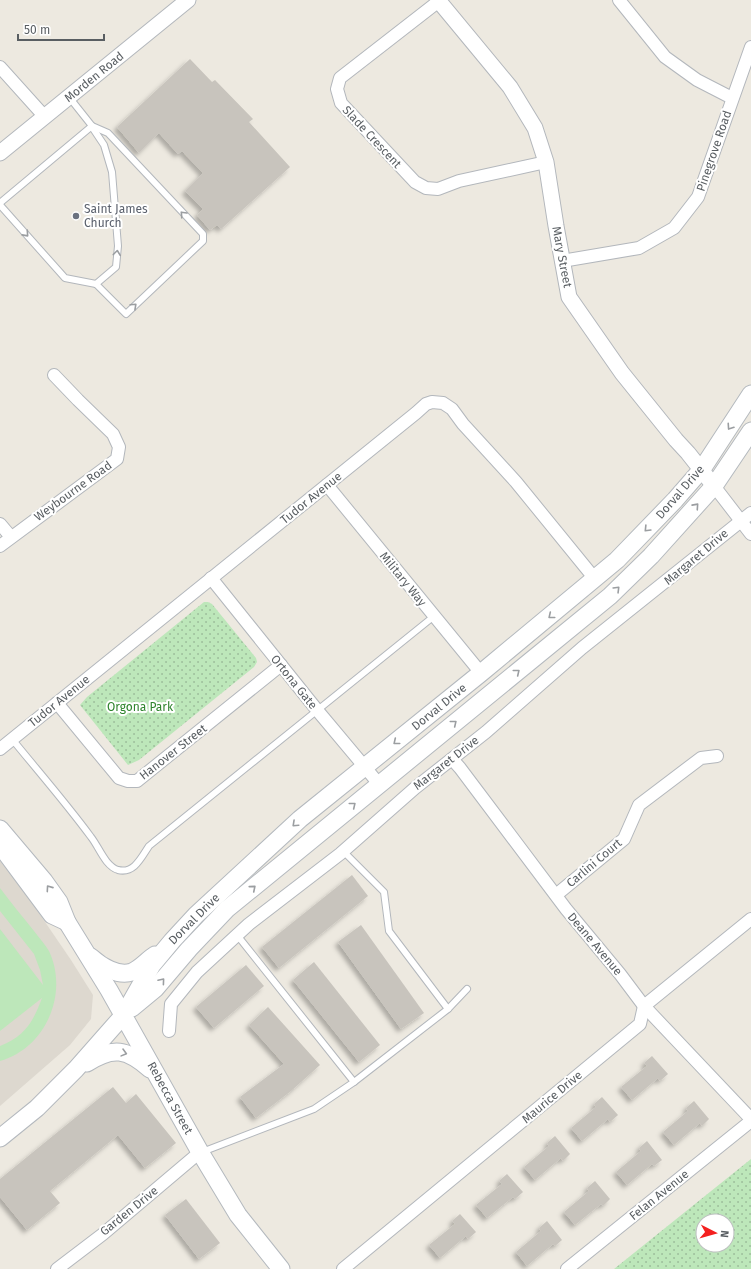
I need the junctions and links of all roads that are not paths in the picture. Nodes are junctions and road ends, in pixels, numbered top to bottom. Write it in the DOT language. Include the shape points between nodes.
graph roads {
  1 [pos="438,0"];
  2 [pos="618,0"];
  3 [pos="186,1"];
  4 [pos="751,47"];
  5 [pos="0,66"];
  6 [pos="69,98"];
  7 [pos="732,98"];
  8 [pos="45,117"];
  9 [pos="92,126"];
  10 [pos="0,153"];
  11 [pos="546,162"];
  12 [pos="0,204"];
  13 [pos="562,261"];
  14 [pos="96,284"];
  15 [pos="54,375"];
  16 [pos="751,394"];
  17 [pos="751,431"];
  18 [pos="702,469"];
  19 [pos="327,485"];
  20 [pos="714,486"];
  21 [pos="751,513"];
  22 [pos="740,521"];
  23 [pos="0,524"];
  24 [pos="751,534"];
  25 [pos="11,537"];
  26 [pos="0,546"];
  27 [pos="211,578"];
  28 [pos="596,579"];
  29 [pos="433,617"];
  30 [pos="281,666"];
  31 [pos="481,673"];
  32 [pos="57,703"];
  33 [pos="317,710"];
  34 [pos="12,739"];
  35 [pos="0,749"];
  36 [pos="717,756"];
  37 [pos="452,759"];
  38 [pos="364,767"];
  39 [pos="379,784"];
  40 [pos="0,829"];
  41 [pos="0,846"];
  42 [pos="343,851"];
  43 [pos="556,895"];
  44 [pos="751,919"];
  45 [pos="67,922"];
  46 [pos="237,935"];
  47 [pos="172,941"];
  48 [pos="83,950"];
  49 [pos="467,988"];
  50 [pos="644,1006"];
  51 [pos="448,1009"];
  52 [pos="123,1016"];
  53 [pos="169,1031"];
  54 [pos="76,1069"];
  55 [pos="158,1076"];
  56 [pos="354,1082"];
  57 [pos="751,1120"];
  58 [pos="0,1138"];
  59 [pos="200,1152"];
  60 [pos="57,1269"];
  61 [pos="281,1269"];
  62 [pos="343,1269"];
  63 [pos="566,1269"];
  1 -- 11 [label="street, Mary Street" via="510,87 535,128"];
  1 -- 11 [label="street, Slade Crescent" via="340,78 336,89 340,103 415,182 426,188 438,189 459,181"];
  2 -- 7 [label="street" via="665,57 697,80"];
  3 -- 6 [label="street, Morden Road"];
  4 -- 7 [label="street, Pinegrove Road"];
  5 -- 8 [label="street"];
  6 -- 8 [label="street, Morden Road"];
  6 -- 9 [label="lane"];
  7 -- 13 [label="street, Pinegrove Road" via="698,197 674,228 639,248"];
  8 -- 10 [label="street, Morden Road"];
  9 -- 12 [label="lane"];
  14 -- 9 [label="lane, one-way" via="116,267 118,246 112,172 104,145"];
  14 -- 9 [label="lane, one-way" via="126,314 203,241 203,234 108,134"];
  11 -- 13 [label="street, Mary Street"];
  12 -- 14 [label="lane, one-way" via="65,278"];
  13 -- 18 [label="street, Mary Street" via="569,297 622,373"];
  15 -- 25 [label="street, Weybourne Road" via="113,434 119,447 117,459"];
  16 -- 18 [label="main road, Dorval Drive, one-way"];
  17 -- 20 [label="main road, Dorval Drive"];
  18 -- 20 [label="street, Mary Street"];
  18 -- 28 [label="main road, Dorval Drive, one-way" via="675,500"];
  19 -- 27 [label="street, Tudor Avenue"];
  19 -- 28 [label="street, Tudor Avenue" via="426,404 443,403 452,409 516,482"];
  19 -- 29 [label="street, Military Way"];
  20 -- 22 [label="street, Mary Street"];
  39 -- 20 [label="main road, Dorval Drive, one-way" via="610,596"];
  21 -- 22 [label="street, Margaret Drive"];
  22 -- 24 [label="street, Mary Street"];
  22 -- 37 [label="street, Margaret Drive" via="582,648"];
  23 -- 25 [label="street"];
  25 -- 26 [label="street, Weybourne Road"];
  27 -- 30 [label="street, Ortona Gate"];
  27 -- 32 [label="street, Tudor Avenue"];
  28 -- 31 [label="main road, Dorval Drive, one-way"];
  29 -- 31 [label="street, Military Way"];
  29 -- 33 [label="lane"];
  30 -- 32 [label="street, Hanover Street" via="137,781 119,778"];
  30 -- 33 [label="street, Ortona Gate"];
  31 -- 38 [label="main road, Dorval Drive, one-way"];
  32 -- 34 [label="street, Tudor Avenue"];
  33 -- 34 [label="lane" via="149,846 138,864 126,870 119,870 108,863 91,837"];
  33 -- 38 [label="street, Ortona Gate"];
  34 -- 35 [label="street, Tudor Avenue"];
  36 -- 43 [label="street, Carlini Court" via="702,758 639,805 624,839"];
  37 -- 42 [label="street, Margaret Drive"];
  37 -- 43 [label="street, Deane Avenue"];
  38 -- 39 [label="street, Ortona Gate"];
  38 -- 47 [label="main road, Dorval Drive, one-way" via="300,819 196,915"];
  52 -- 39 [label="main road, Dorval Drive, one-way" via="155,989 227,909"];
  45 -- 40 [label="main road, Rebecca Street, one-way" via="59,902"];
  41 -- 45 [label="main road" via="52,915"];
  42 -- 46 [label="street, Margaret Drive"];
  42 -- 51 [label="lane" via="384,892 389,931"];
  43 -- 50 [label="street, Deane Avenue"];
  44 -- 50 [label="street"];
  45 -- 48 [label="main road, Rebecca Street"];
  46 -- 53 [label="street, Margaret Drive" via="197,972 171,1004"];
  46 -- 56 [label="lane"];
  47 -- 48 [label="main road" via="142,966 131,972 122,973 97,962"];
  47 -- 52 [label="main road, Dorval Drive" via="152,965"];
  48 -- 52 [label="main road, Rebecca Street"];
  49 -- 51 [label="lane"];
  50 -- 57 [label="street, Deane Avenue"];
  50 -- 62 [label="street, Maurice Drive" via="640,1024"];
  51 -- 56 [label="lane"];
  52 -- 54 [label="main road, Dorval Drive"];
  52 -- 55 [label="main road, Rebecca Street"];
  54 -- 55 [label="main road, one-way" via="98,1056 120,1051 132,1055"];
  54 -- 58 [label="main road, Dorval Drive" via="37,1108"];
  55 -- 59 [label="main road, Rebecca Street"];
  56 -- 59 [label="lane" via="314,1109"];
  57 -- 63 [label="street, Felan Avenue"];
  59 -- 60 [label="street, Garden Drive" via="103,1234"];
  59 -- 61 [label="main road, Rebecca Street" via="238,1215"];
}
